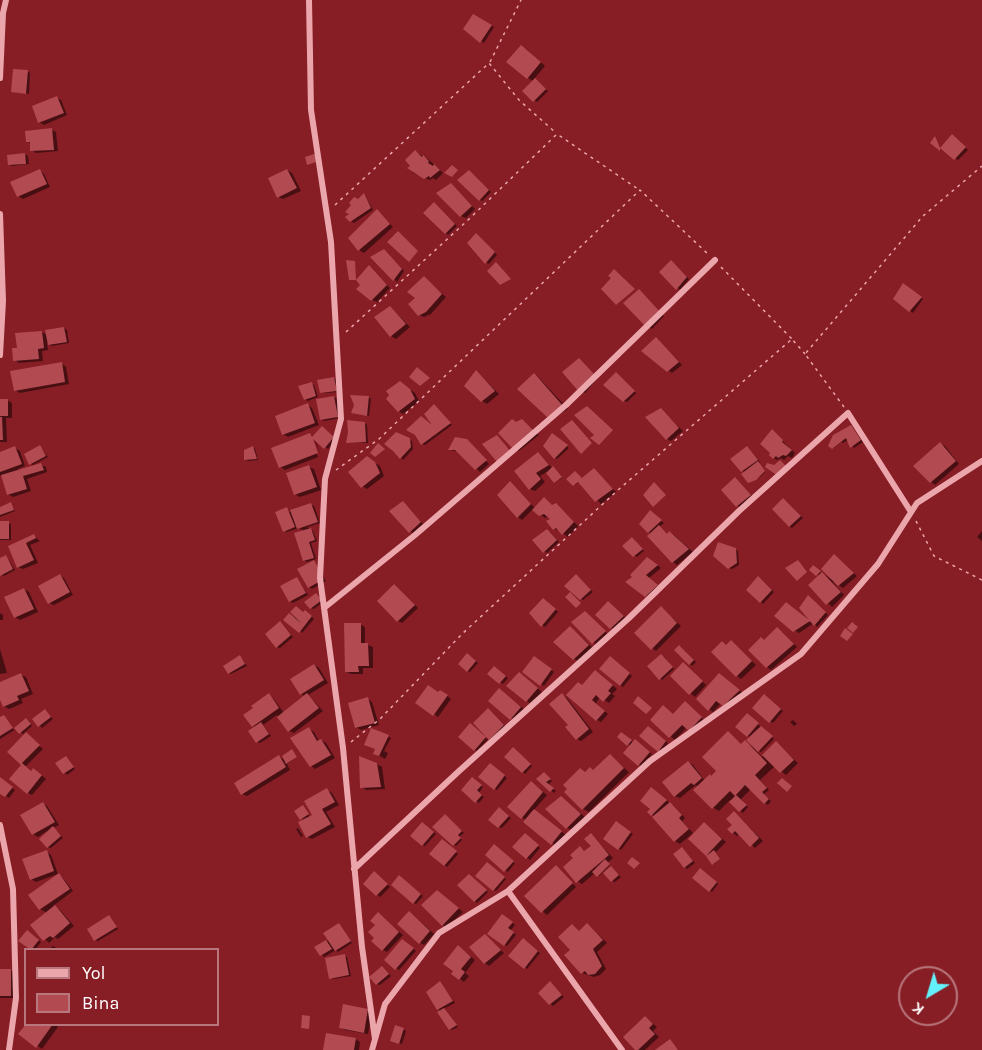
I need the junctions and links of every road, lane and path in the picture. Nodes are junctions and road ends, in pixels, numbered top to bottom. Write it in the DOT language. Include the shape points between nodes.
graph roads {
  1 [pos="6,0"];
  2 [pos="309,0"];
  3 [pos="521,0"];
  4 [pos="489,63"];
  5 [pos="0,78"];
  6 [pos="557,134"];
  7 [pos="982,166"];
  8 [pos="640,190"];
  9 [pos="327,212"];
  10 [pos="0,214"];
  11 [pos="715,260"];
  12 [pos="792,339"];
  13 [pos="336,340"];
  14 [pos="805,354"];
  15 [pos="0,355"];
  16 [pos="848,413"];
  17 [pos="982,461"];
  18 [pos="325,479"];
  19 [pos="911,512"];
  20 [pos="982,580"];
  21 [pos="324,608"];
  22 [pos="343,748"];
  23 [pos="0,825"];
  24 [pos="354,869"];
  25 [pos="508,891"];
  26 [pos="375,1039"];
  27 [pos="9,1050"];
  28 [pos="372,1050"];
  29 [pos="622,1050"];
  1 -- 5 [label="street"];
  2 -- 9 [label="street" via="311,110"];
  3 -- 4 [label="path"];
  4 -- 6 [label="path" via="519,100"];
  4 -- 9 [label="path"];
  6 -- 8 [label="path"];
  6 -- 13 [label="path"];
  7 -- 14 [label="path" via="922,216"];
  8 -- 11 [label="path"];
  8 -- 18 [label="path" via="379,439"];
  9 -- 13 [label="street"];
  10 -- 15 [label="street"];
  11 -- 12 [label="path"];
  11 -- 21 [label="street" via="566,405"];
  12 -- 14 [label="path"];
  12 -- 22 [label="path" via="618,490 462,634 380,719"];
  13 -- 18 [label="street" via="341,419"];
  14 -- 16 [label="path"];
  16 -- 19 [label="street"];
  16 -- 24 [label="street"];
  17 -- 19 [label="street" via="917,503"];
  18 -- 21 [label="street" via="320,578"];
  19 -- 20 [label="path" via="934,556"];
  19 -- 25 [label="street" via="878,564 801,654 650,761"];
  21 -- 22 [label="street"];
  22 -- 24 [label="street"];
  23 -- 27 [label="street" via="13,889 16,998"];
  24 -- 26 [label="street"];
  25 -- 26 [label="street" via="439,933 385,1004"];
  25 -- 29 [label="street"];
  26 -- 28 [label="street"];
}
